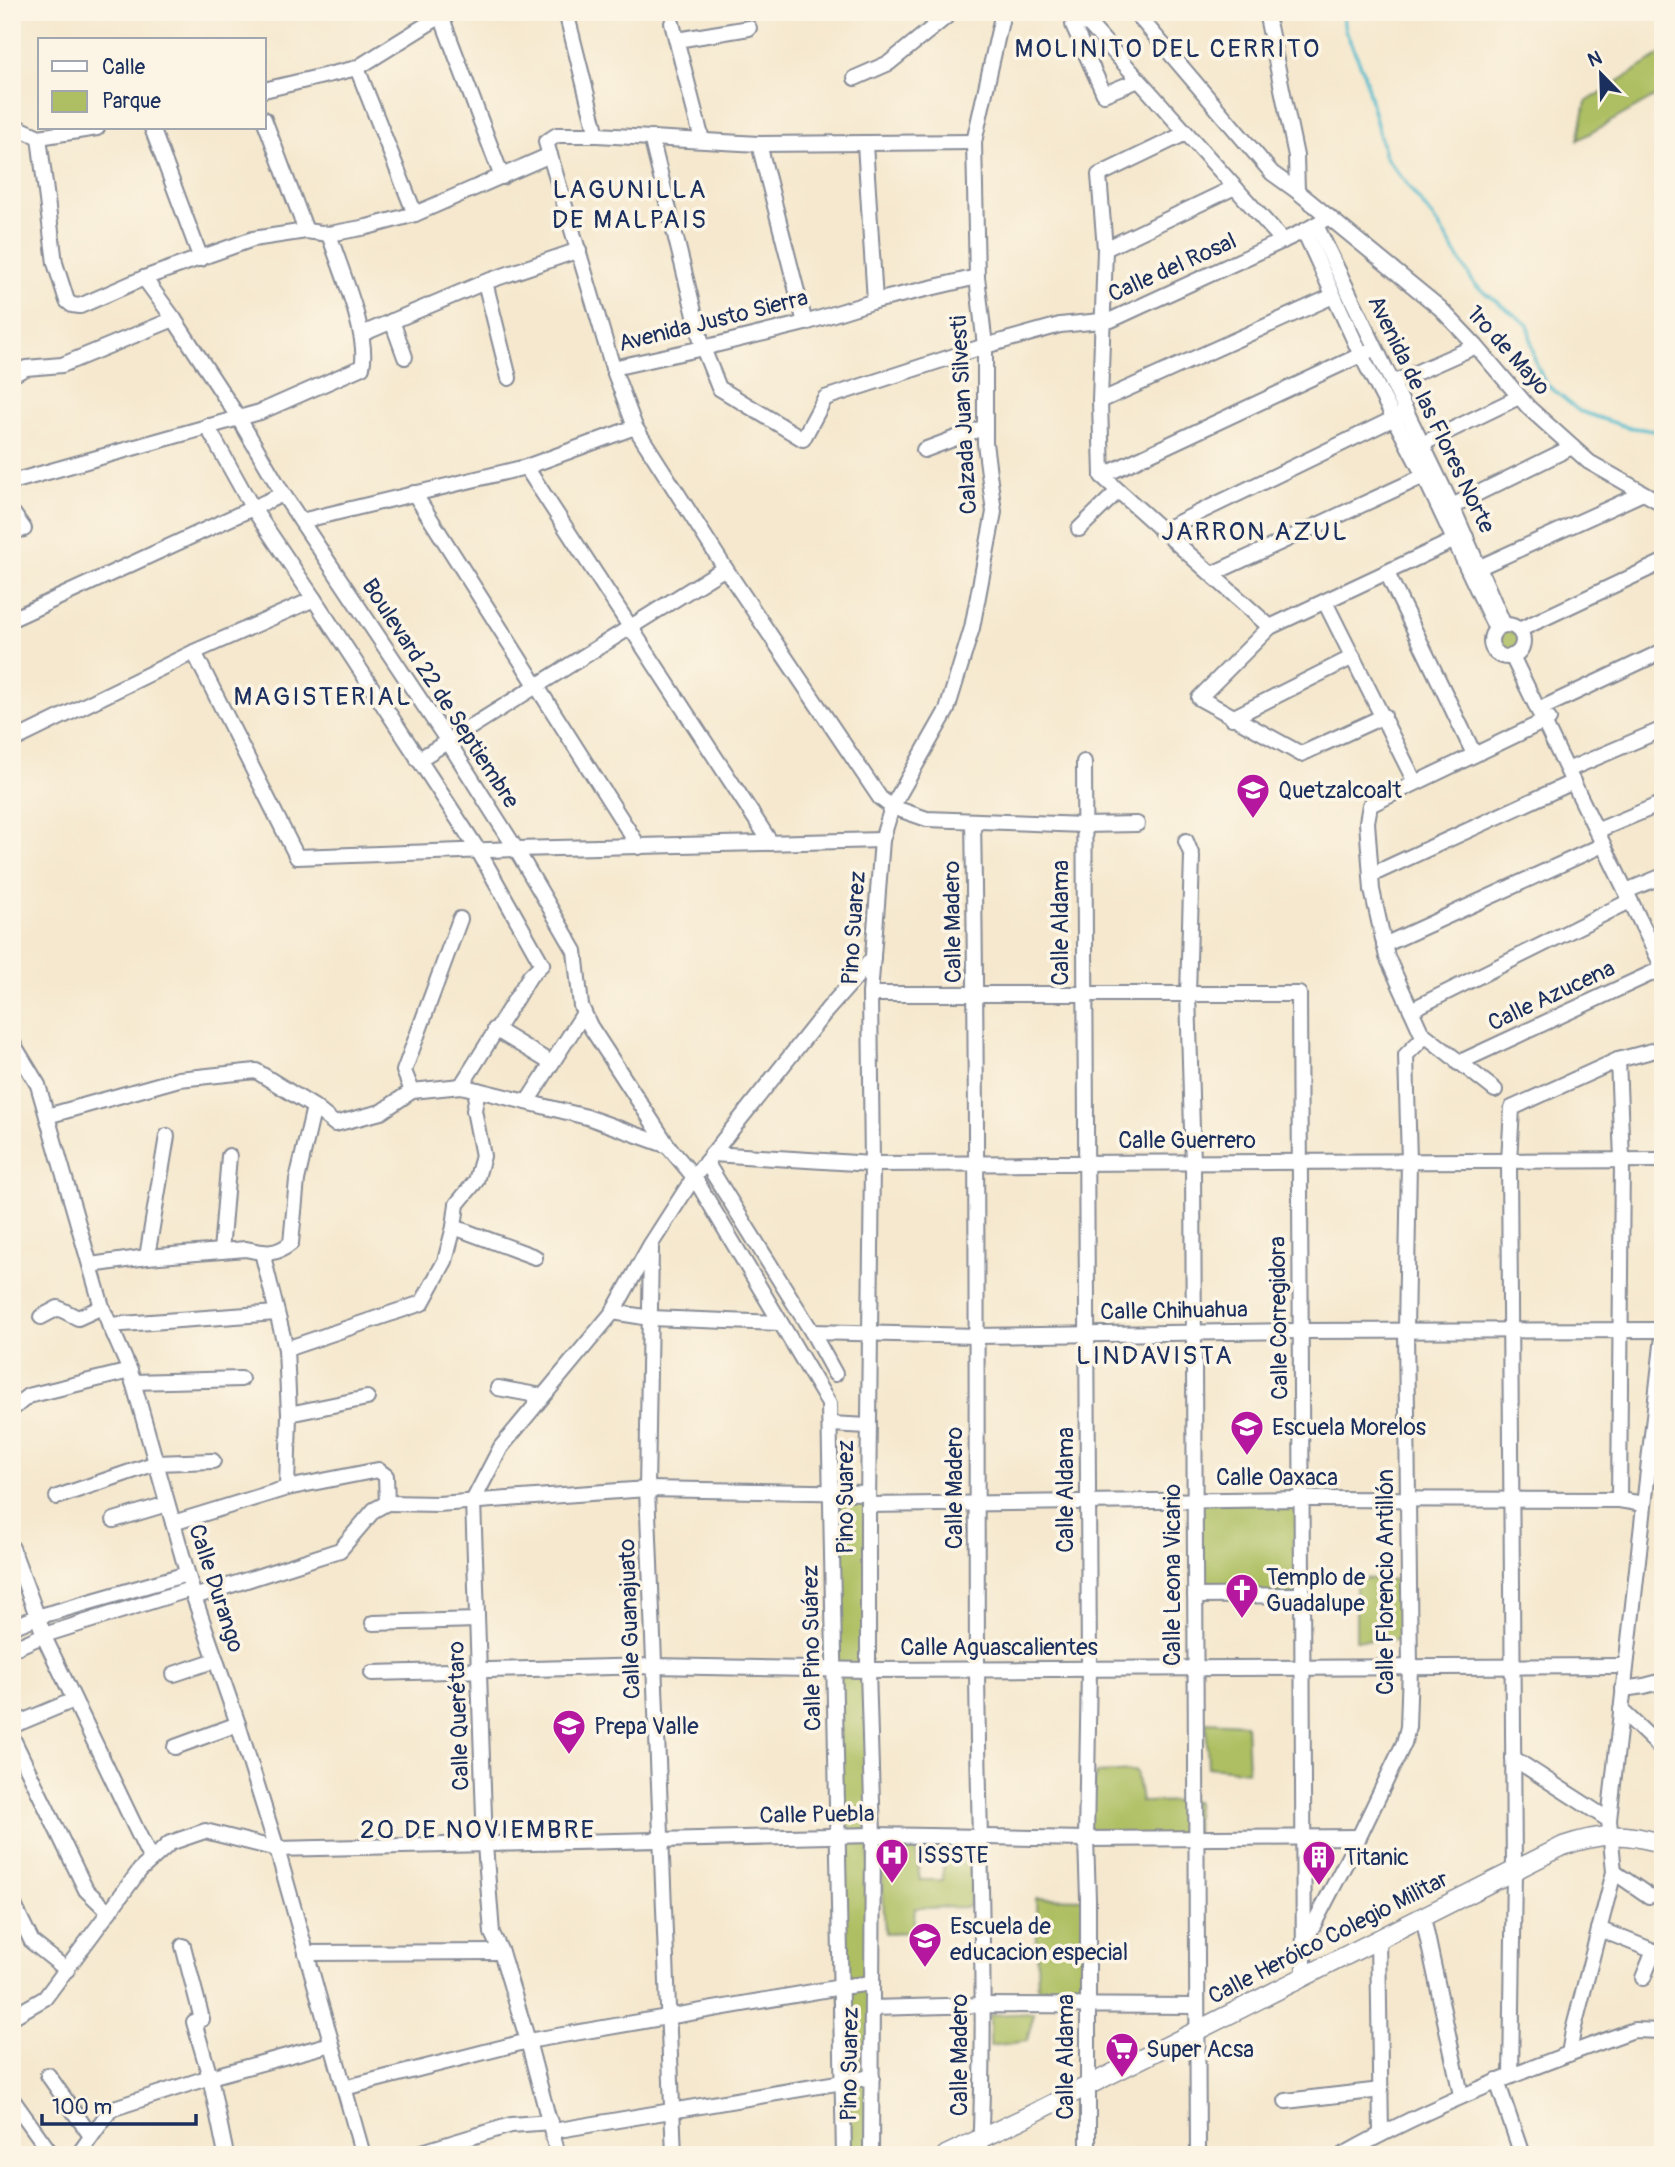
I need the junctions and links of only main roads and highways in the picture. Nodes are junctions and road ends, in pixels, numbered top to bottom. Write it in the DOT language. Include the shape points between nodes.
graph roads {
  1 [pos="1663,1844"];
  2 [pos="981,2145"];
  3 [pos="946,2155"];
  4 [pos="960,2155"];
  1 -- 2 [label="main road, Calle Heróico Colegio Militar" via="1609,1828 1563,1846 1024,2118"];
  2 -- 3 [label="main road, Calle Heróico Colegio Militar"];
  2 -- 4 [label="main road, Calle Heróico Colegio Militar"];
}
